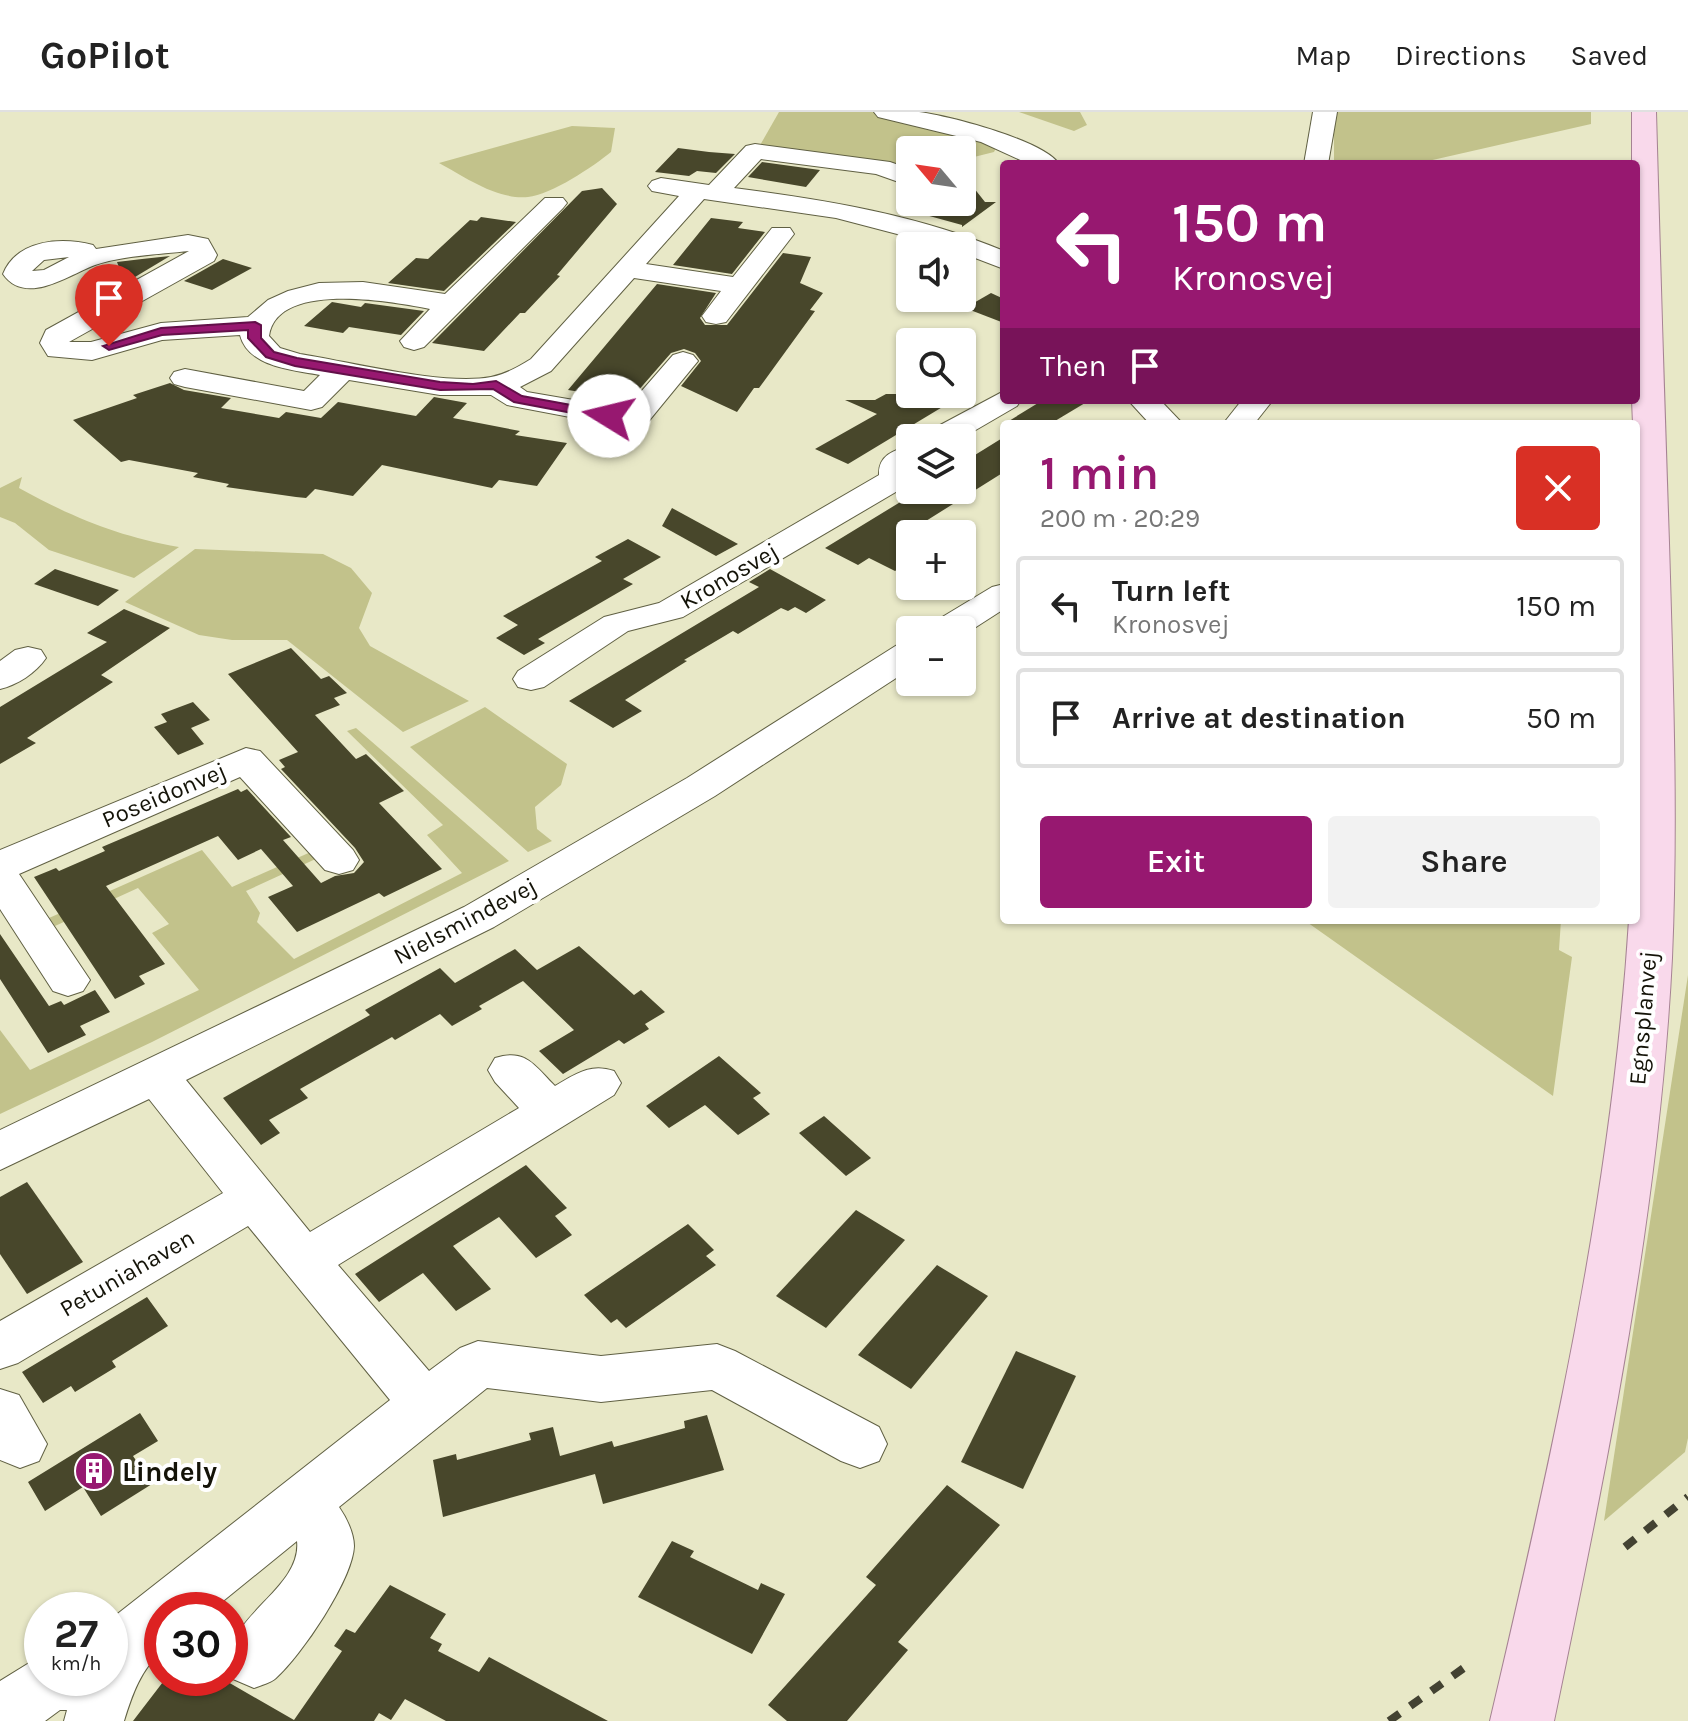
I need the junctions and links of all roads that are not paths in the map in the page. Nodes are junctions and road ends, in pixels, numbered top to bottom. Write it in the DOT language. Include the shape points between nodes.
graph roads {
  1 [pos="886,112"];
  2 [pos="1325,112"];
  3 [pos="1644,112"];
  4 [pos="1040,160"];
  5 [pos="1317,160"];
  6 [pos="896,173"];
  7 [pos="661,186"];
  8 [pos="706,192"];
  9 [pos="554,203"];
  10 [pos="781,234"];
  11 [pos="88,258"];
  12 [pos="1000,259"];
  13 [pos="626,269"];
  14 [pos="740,286"];
  15 [pos="451,304"];
  16 [pos="716,316"];
  17 [pos="255,325"];
  18 [pos="414,341"];
  19 [pos="683,361"];
  20 [pos="342,370"];
  21 [pos="185,378"];
  22 [pos="496,385"];
  23 [pos="320,392"];
  24 [pos="1000,403"];
  25 [pos="1147,404"];
  26 [pos="1255,404"];
  27 [pos="435,412"];
  28 [pos="1164,420"];
  29 [pos="1241,420"];
  30 [pos="964,424"];
  31 [pos="896,463"];
  32 [pos="1000,597"];
  33 [pos="969,616"];
  34 [pos="896,662"];
  35 [pos="531,679"];
  36 [pos="339,860"];
  37 [pos="0,866"];
  38 [pos="0,877"];
  39 [pos="68,980"];
  40 [pos="511,1070"];
  41 [pos="156,1075"];
  42 [pos="598,1083"];
  43 [pos="551,1111"];
  44 [pos="0,1151"];
  45 [pos="254,1199"];
  46 [pos="304,1261"];
  47 [pos="0,1347"];
  48 [pos="425,1404"];
  49 [pos="860,1444"];
  50 [pos="299,1505"];
  51 [pos="190,1592"];
  52 [pos="144,1629"];
  53 [pos="128,1646"];
  54 [pos="254,1659"];
  55 [pos="30,1696"];
  56 [pos="6,1713"];
  57 [pos="1522,1721"];
  1 -- 4 [label="street" via="986,137"];
  2 -- 5 [label="street"];
  3 -- 57 [label="main road, Egnsplanvej" via="1654,719 1649,960 1608,1313"];
  6 -- 8 [label="street" via="755,151"];
  7 -- 8 [label="street"];
  8 -- 12 [label="street" via="892,221"];
  8 -- 13 [label="street"];
  9 -- 15 [label="street"];
  10 -- 14 [label="street"];
  11 -- 17 [label="street" via="188,243 199,245 204,255 56,336 58,350 92,351 161,332"];
  13 -- 14 [label="street"];
  13 -- 22 [label="street" via="541,365"];
  14 -- 16 [label="street"];
  15 -- 17 [label="street" via="335,290 285,302"];
  15 -- 18 [label="street"];
  17 -- 20 [label="street" via="254,338 270,354"];
  19 -- 22 [label="street" via="628,426 518,399"];
  20 -- 22 [label="street" via="440,386"];
  20 -- 23 [label="street"];
  21 -- 23 [label="street" via="311,401"];
  23 -- 27 [label="street"];
  24 -- 30 [label="street"];
  25 -- 28 [label="street"];
  26 -- 29 [label="street"];
  31 -- 35 [label="street, Kronosvej" via="895,479 671,610 616,624"];
  32 -- 33 [label="street"];
  34 -- 41 [label="street, Nielsmindevej" via="701,787 479,917"];
  36 -- 37 [label="street, Poseidonvej" via="246,760"];
  38 -- 39 [label="street"];
  40 -- 43 [label="street"];
  41 -- 44 [label="street, Nielsmindevej"];
  41 -- 45 [label="street"];
  42 -- 43 [label="street"];
  43 -- 46 [label="street"];
  45 -- 46 [label="street"];
  45 -- 47 [label="street, Petuniahaven"];
  46 -- 48 [label="street"];
  48 -- 49 [label="street" via="478,1364 601,1379 717,1367"];
  48 -- 50 [label="street"];
  50 -- 51 [label="street"];
  50 -- 54 [label="street" via="324,1533 326,1557"];
  52 -- 53 [label="street"];
  55 -- 56 [label="street"];
}
